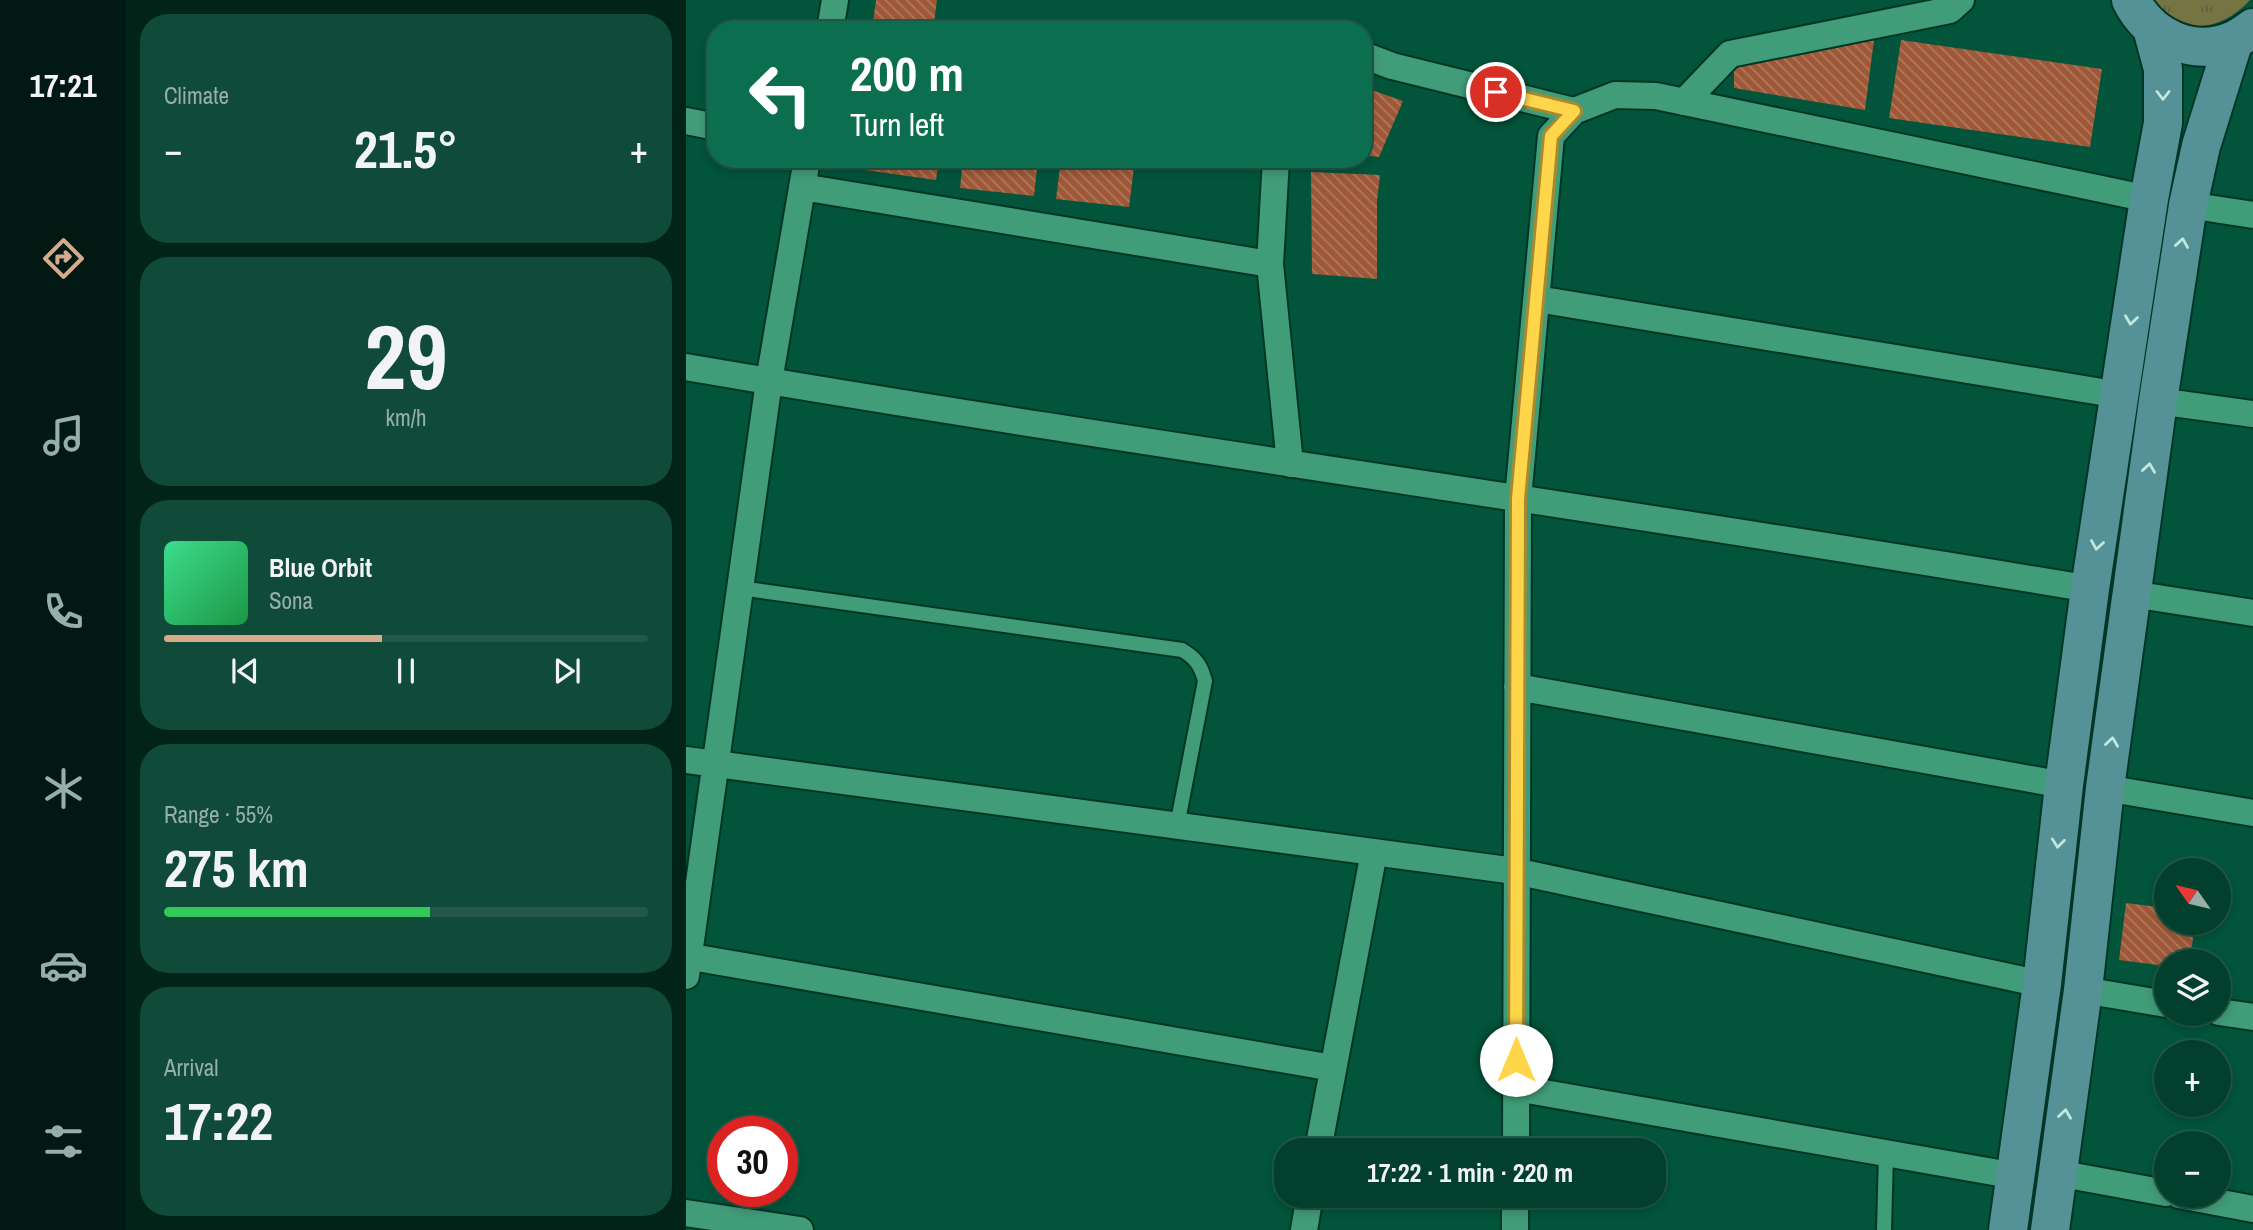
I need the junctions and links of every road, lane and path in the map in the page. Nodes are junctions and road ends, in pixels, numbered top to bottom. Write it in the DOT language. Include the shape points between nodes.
graph roads {
  1 [pos="835,0"];
  2 [pos="1961,0"];
  3 [pos="2134,10"];
  4 [pos="832,21"];
  5 [pos="2244,34"];
  6 [pos="1372,58"];
  7 [pos="1684,102"];
  8 [pos="1574,111"];
  9 [pos="686,121"];
  10 [pos="707,125"];
  11 [pos="805,168"];
  12 [pos="1275,168"];
  13 [pos="802,187"];
  14 [pos="2149,199"];
  15 [pos="2188,205"];
  16 [pos="2253,215"];
  17 [pos="1270,264"];
  18 [pos="1537,299"];
  19 [pos="686,367"];
  20 [pos="769,381"];
  21 [pos="2120,395"];
  22 [pos="2158,401"];
  23 [pos="2253,414"];
  24 [pos="1290,464"];
  25 [pos="1518,499"];
  26 [pos="740,588"];
  27 [pos="2090,589"];
  28 [pos="2132,594"];
  29 [pos="2253,613"];
  30 [pos="1517,687"];
  31 [pos="686,761"];
  32 [pos="716,763"];
  33 [pos="2064,785"];
  34 [pos="2105,788"];
  35 [pos="2253,813"];
  36 [pos="1177,826"];
  37 [pos="1374,852"];
  38 [pos="1515,871"];
  39 [pos="687,963"];
  40 [pos="2042,984"];
  41 [pos="2083,990"];
  42 [pos="2154,1002"];
  43 [pos="2231,1014"];
  44 [pos="2253,1017"];
  45 [pos="1333,1068"];
  46 [pos="1516,1087"];
  47 [pos="1320,1138"];
  48 [pos="1516,1138"];
  49 [pos="1886,1153"];
  50 [pos="2057,1173"];
  51 [pos="2015,1175"];
  52 [pos="2154,1191"];
  53 [pos="2231,1205"];
  54 [pos="1308,1208"];
  55 [pos="1516,1208"];
  56 [pos="2253,1209"];
  57 [pos="686,1213"];
  58 [pos="758,1227"];
  59 [pos="800,1230"];
  60 [pos="1304,1230"];
  61 [pos="1516,1230"];
  62 [pos="1884,1230"];
  63 [pos="2007,1230"];
  64 [pos="2050,1230"];
  1 -- 4 [label="street"];
  2 -- 7 [label="street" via="1950,10 1730,54"];
  3 -- 5 [label="main road" via="2170,40 2192,46 2213,46"];
  3 -- 14 [label="main road, one-way" via="2163,69 2163,123"];
  5 -- 15 [label="main road" via="2200,146"];
  6 -- 8 [label="street"];
  7 -- 8 [label="street" via="1615,95"];
  7 -- 14 [label="street"];
  8 -- 18 [label="street" via="1551,136"];
  9 -- 10 [label="street"];
  11 -- 13 [label="street"];
  12 -- 17 [label="street"];
  13 -- 17 [label="street"];
  13 -- 20 [label="street"];
  14 -- 21 [label="main road, one-way"];
  15 -- 16 [label="street"];
  22 -- 15 [label="main road, one-way"];
  17 -- 24 [label="street"];
  18 -- 21 [label="street"];
  18 -- 25 [label="street"];
  19 -- 20 [label="street"];
  20 -- 24 [label="street"];
  20 -- 26 [label="street"];
  21 -- 27 [label="main road, one-way"];
  22 -- 23 [label="street"];
  28 -- 22 [label="main road, one-way"];
  24 -- 25 [label="street"];
  25 -- 27 [label="street"];
  25 -- 30 [label="street"];
  26 -- 32 [label="street"];
  26 -- 36 [label="lane" via="1182,650 1196,660 1205,681"];
  27 -- 33 [label="main road"];
  28 -- 29 [label="street"];
  34 -- 28 [label="main road, one-way"];
  30 -- 33 [label="street"];
  30 -- 38 [label="street"];
  31 -- 32 [label="street"];
  32 -- 36 [label="street"];
  32 -- 39 [label="street"];
  33 -- 40 [label="main road, one-way"];
  34 -- 35 [label="street"];
  34 -- 41 [label="main road"];
  36 -- 37 [label="street"];
  37 -- 38 [label="street"];
  37 -- 45 [label="street"];
  38 -- 40 [label="street"];
  38 -- 46 [label="street"];
  39 -- 45 [label="street"];
  40 -- 51 [label="main road"];
  41 -- 42 [label="street"];
  50 -- 41 [label="main road, one-way"];
  43 -- 44 [label="street"];
  45 -- 47 [label="street"];
  46 -- 48 [label="street"];
  46 -- 49 [label="street"];
  49 -- 51 [label="street"];
  49 -- 62 [label="lane"];
  50 -- 52 [label="street"];
  50 -- 64 [label="main road"];
  51 -- 63 [label="main road"];
  53 -- 56 [label="street"];
  54 -- 60 [label="street"];
  55 -- 61 [label="street"];
  57 -- 58 [label="street"];
  58 -- 59 [label="street"];
}
